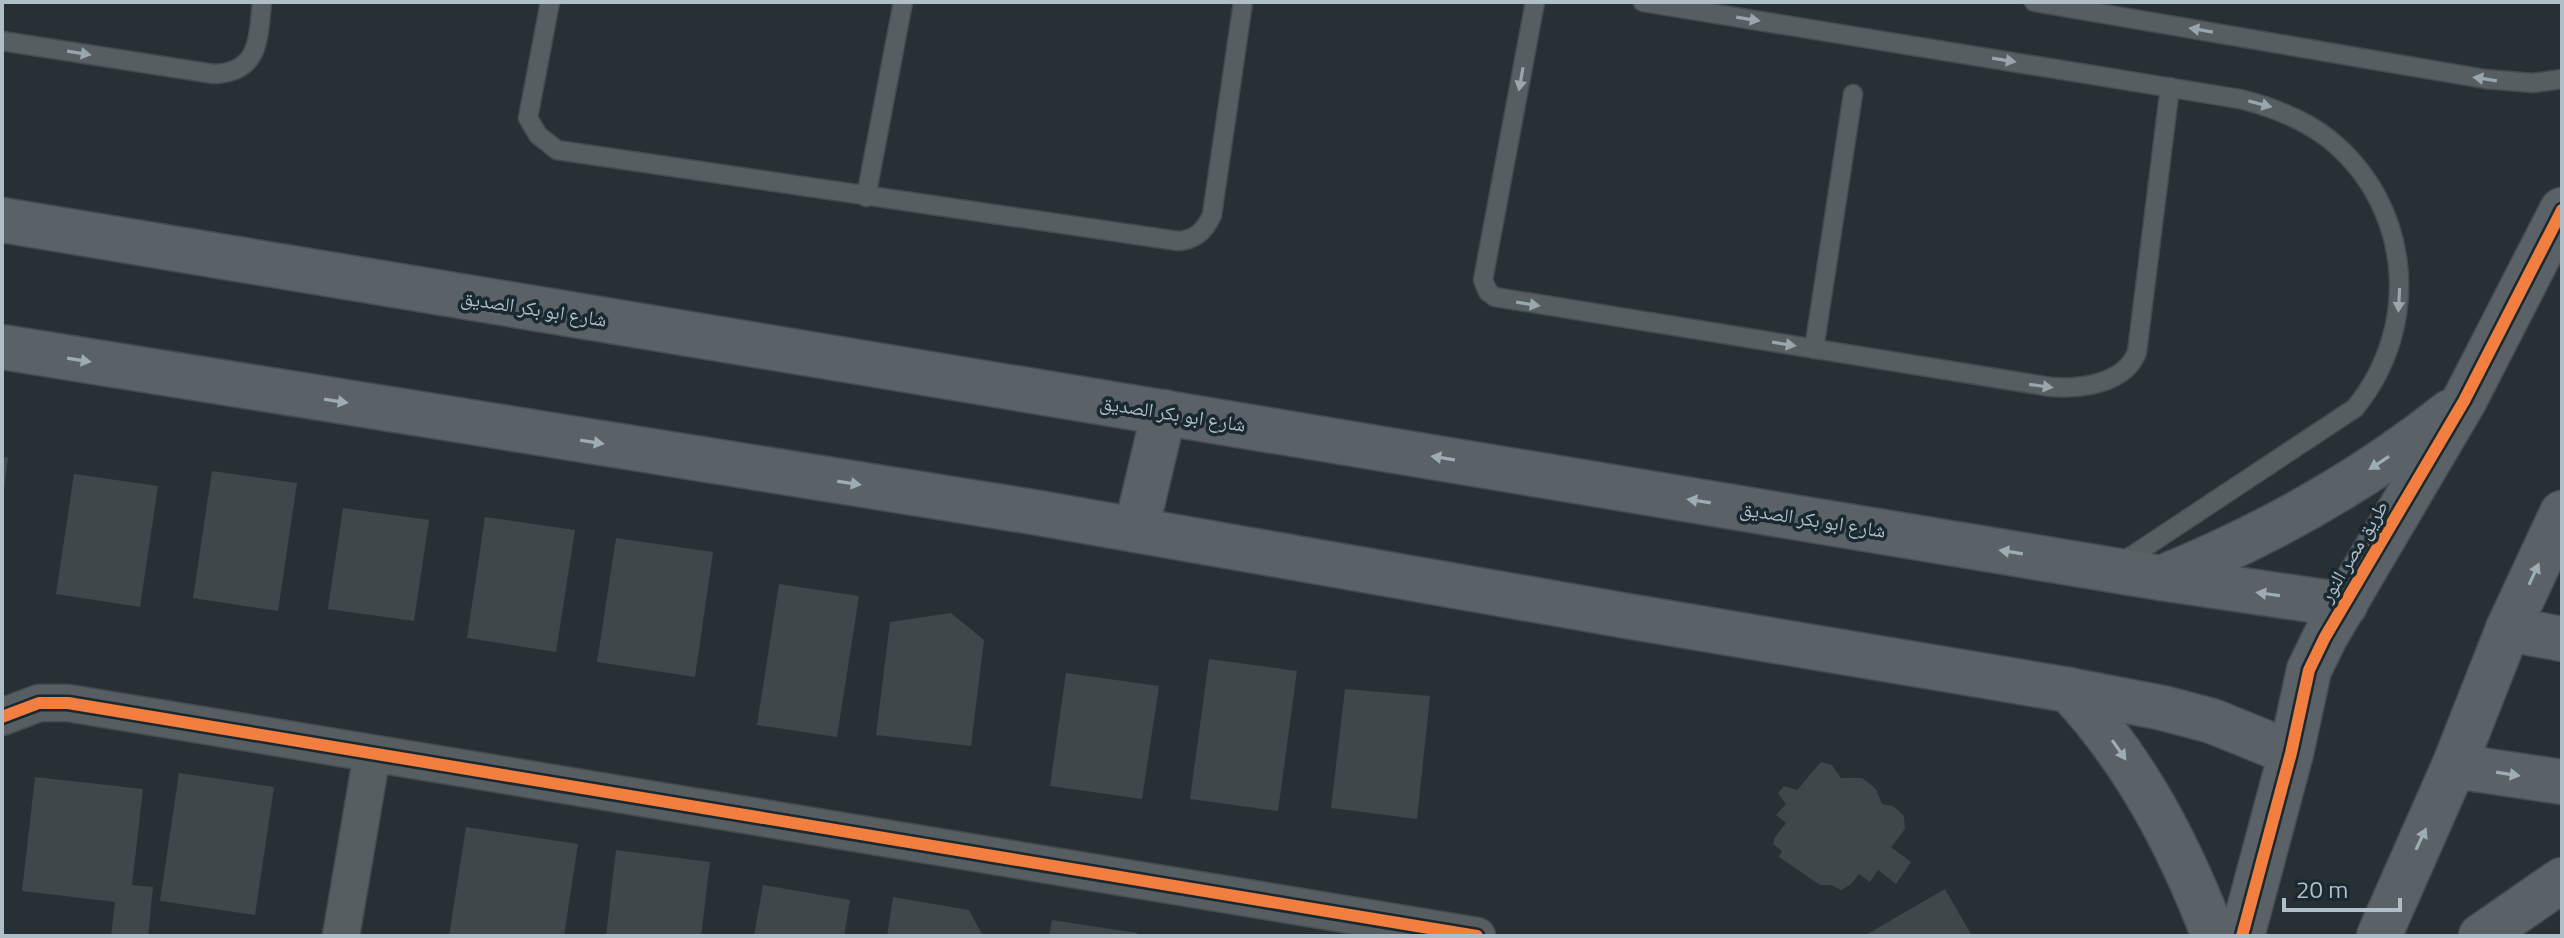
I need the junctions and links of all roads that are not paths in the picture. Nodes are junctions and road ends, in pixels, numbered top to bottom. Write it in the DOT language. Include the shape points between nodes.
graph roads {
  1 [pos="262,2"];
  2 [pos="550,2"];
  3 [pos="903,2"];
  4 [pos="1243,2"];
  5 [pos="1535,2"];
  6 [pos="1643,2"];
  7 [pos="2034,2"];
  8 [pos="2,41"];
  9 [pos="2562,79"];
  10 [pos="2170,87"];
  11 [pos="1853,94"];
  12 [pos="866,197"];
  13 [pos="2562,210"];
  14 [pos="2,220"];
  15 [pos="2,347"];
  16 [pos="1814,349"];
  17 [pos="2464,401"];
  18 [pos="1164,412"];
  19 [pos="2562,513"];
  20 [pos="1136,530"];
  21 [pos="2112,569"];
  22 [pos="2161,578"];
  23 [pos="2345,605"];
  24 [pos="2508,629"];
  25 [pos="2562,639"];
  26 [pos="2069,690"];
  27 [pos="2,717"];
  28 [pos="2291,753"];
  29 [pos="372,754"];
  30 [pos="2454,766"];
  31 [pos="2562,782"];
  32 [pos="2562,880"];
  33 [pos="341,936"];
  34 [pos="1477,936"];
  35 [pos="2214,936"];
  36 [pos="2242,936"];
  37 [pos="2379,936"];
  38 [pos="2481,936"];
  8 -- 1 [label="lane, one-way" via="228,73 252,57"];
  2 -- 12 [label="lane" via="528,118 538,135 557,150"];
  3 -- 12 [label="lane"];
  4 -- 12 [label="lane" via="1212,215 1194,237 1178,241"];
  5 -- 16 [label="lane, one-way" via="1483,280 1488,292 1503,300"];
  6 -- 10 [label="lane, one-way"];
  9 -- 7 [label="lane, one-way" via="2485,79"];
  16 -- 10 [label="lane, one-way" via="2066,388 2103,381 2126,369 2137,352"];
  10 -- 21 [label="lane, one-way" via="2272,107 2329,139 2353,162 2387,218 2400,282 2398,315 2382,369 2355,408"];
  11 -- 16 [label="lane"];
  13 -- 17 [label="main road, طريق مصر النور"];
  14 -- 18 [label="main road, شارع ابو بكر الصديق"];
  15 -- 20 [label="main road, one-way"];
  17 -- 22 [label="main road, one-way" via="2320,502"];
  17 -- 23 [label="main road, طريق مصر النور"];
  18 -- 20 [label="main road"];
  21 -- 18 [label="main road, شارع ابو بكر الصديق, one-way"];
  24 -- 19 [label="main road, one-way"];
  20 -- 26 [label="main road"];
  21 -- 22 [label="main road, شارع ابو بكر الصديق"];
  23 -- 22 [label="main road, شارع ابو بكر الصديق, one-way"];
  23 -- 28 [label="main road, طريق مصر النور" via="2309,670"];
  24 -- 25 [label="main road"];
  24 -- 30 [label="main road"];
  26 -- 28 [label="main road" via="2212,721"];
  26 -- 35 [label="main road, one-way" via="2135,772 2193,879"];
  27 -- 29 [label="street" via="39,703 68,703"];
  28 -- 36 [label="main road, طريق مصر النور"];
  29 -- 33 [label="street"];
  29 -- 34 [label="street"];
  30 -- 31 [label="main road, one-way"];
  37 -- 30 [label="main road, one-way"];
  32 -- 38 [label="main road"];
}
